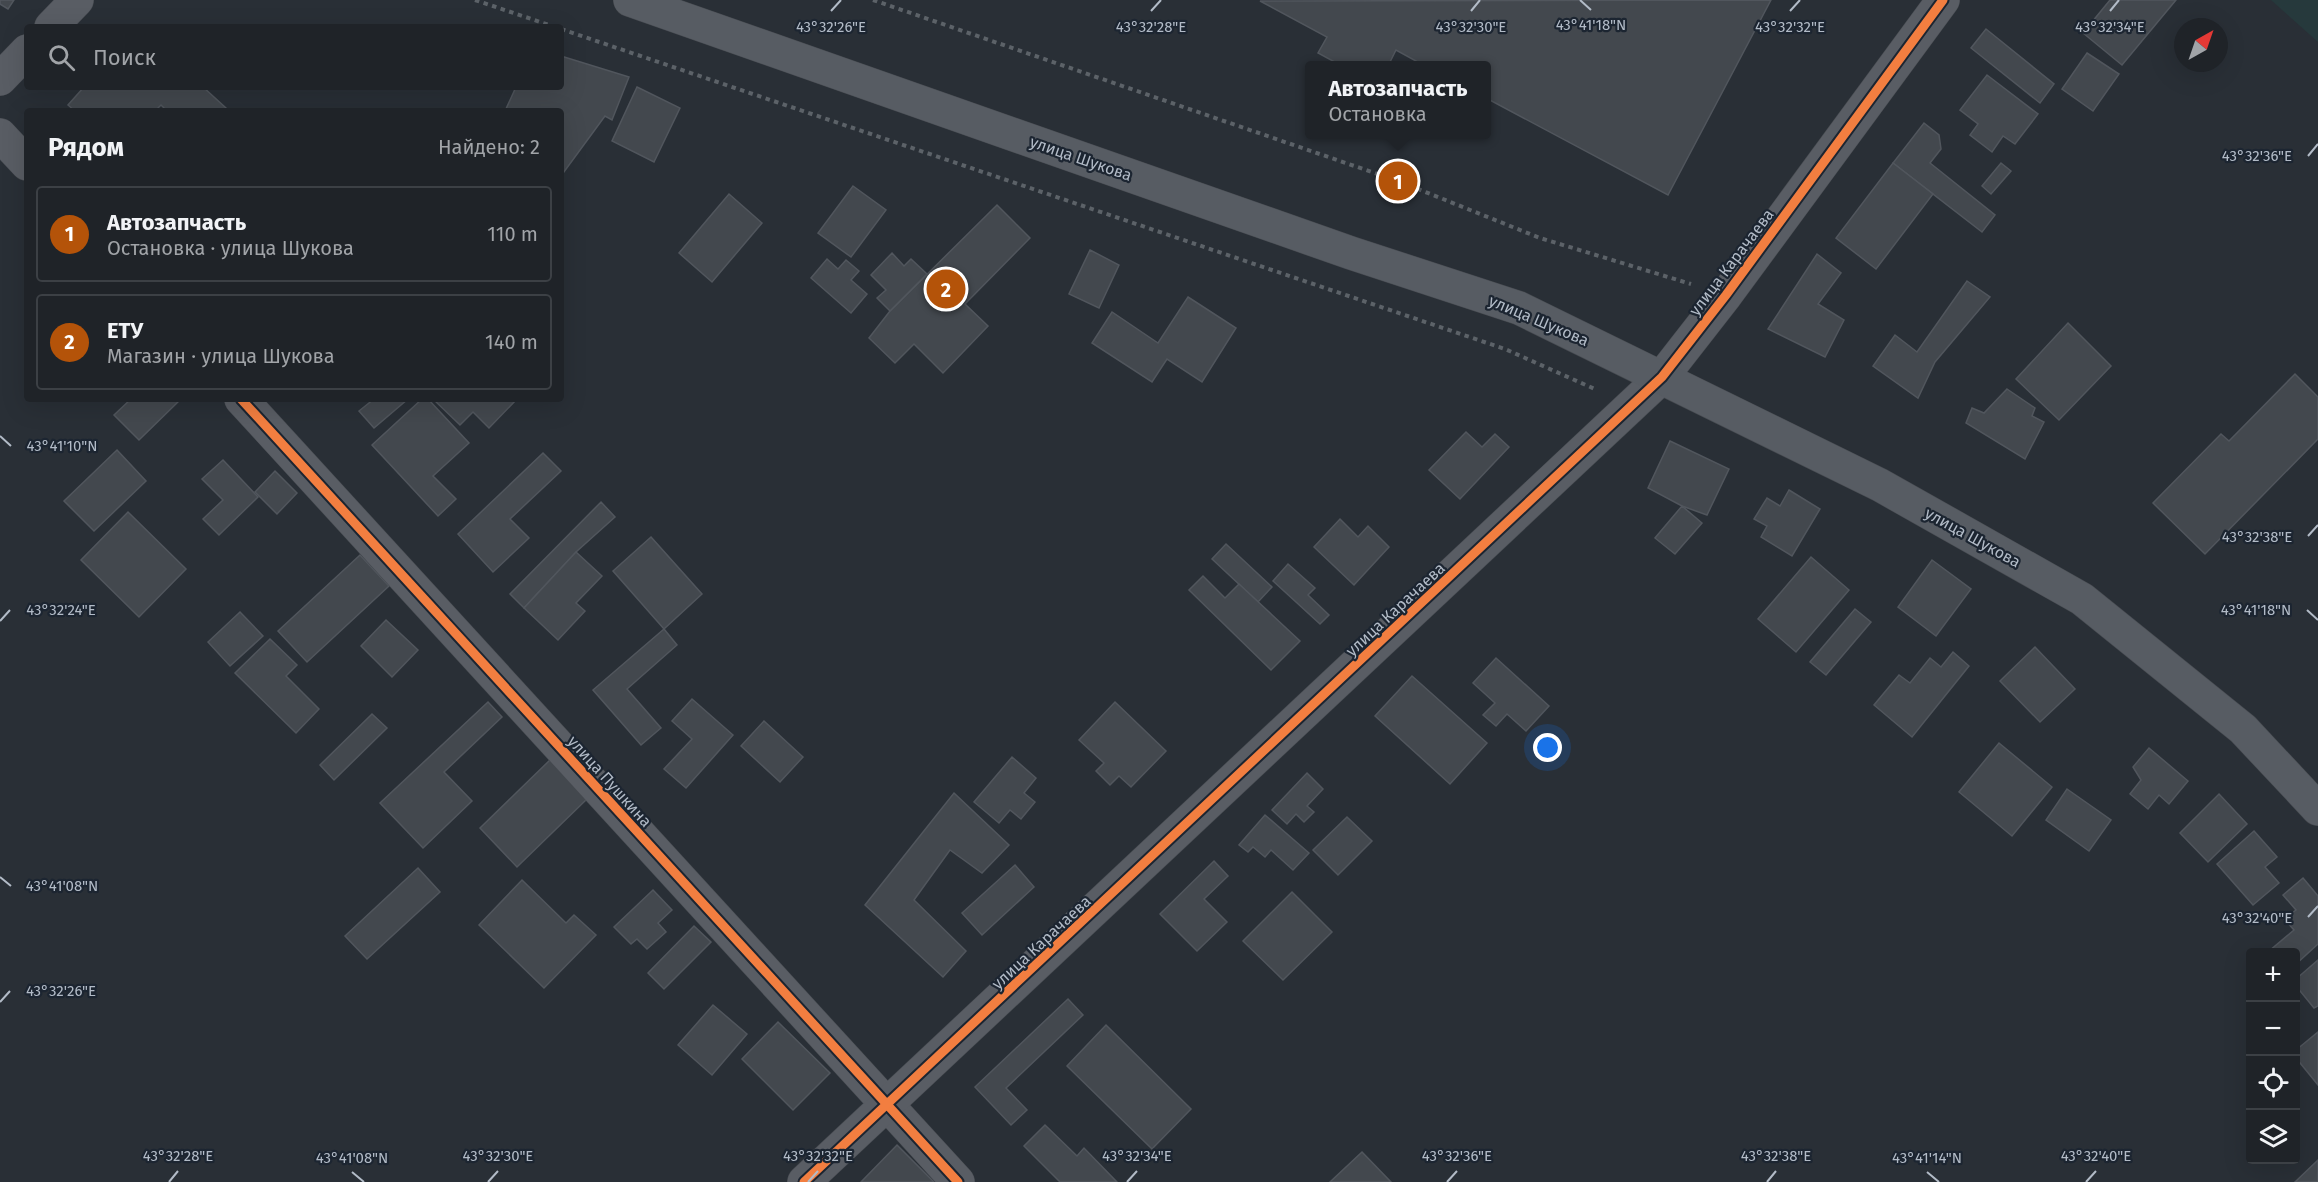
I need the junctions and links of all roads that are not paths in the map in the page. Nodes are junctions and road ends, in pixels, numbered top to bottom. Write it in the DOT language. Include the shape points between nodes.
graph roads {
  1 [pos="77,0"];
  2 [pos="630,0"];
  3 [pos="1943,0"];
  4 [pos="54,24"];
  5 [pos="24,54"];
  6 [pos="0,79"];
  7 [pos="0,135"];
  8 [pos="24,161"];
  9 [pos="1662,377"];
  10 [pos="244,402"];
  11 [pos="2318,809"];
  12 [pos="887,1107"];
  13 [pos="804,1182"];
  14 [pos="958,1182"];
  1 -- 4 [label="street"];
  2 -- 9 [label="main road, улица Шукова" via="1339,249 1519,308"];
  3 -- 9 [label="street, улица Карачаева"];
  5 -- 6 [label="street"];
  7 -- 8 [label="street"];
  9 -- 11 [label="main road, улица Шукова" via="1880,485 2082,599 2243,729"];
  9 -- 12 [label="street, улица Карачаева"];
  10 -- 12 [label="street, улица Пушкина"];
  12 -- 13 [label="street, улица Карачаева"];
  12 -- 14 [label="street, улица Пушкина"];
}
